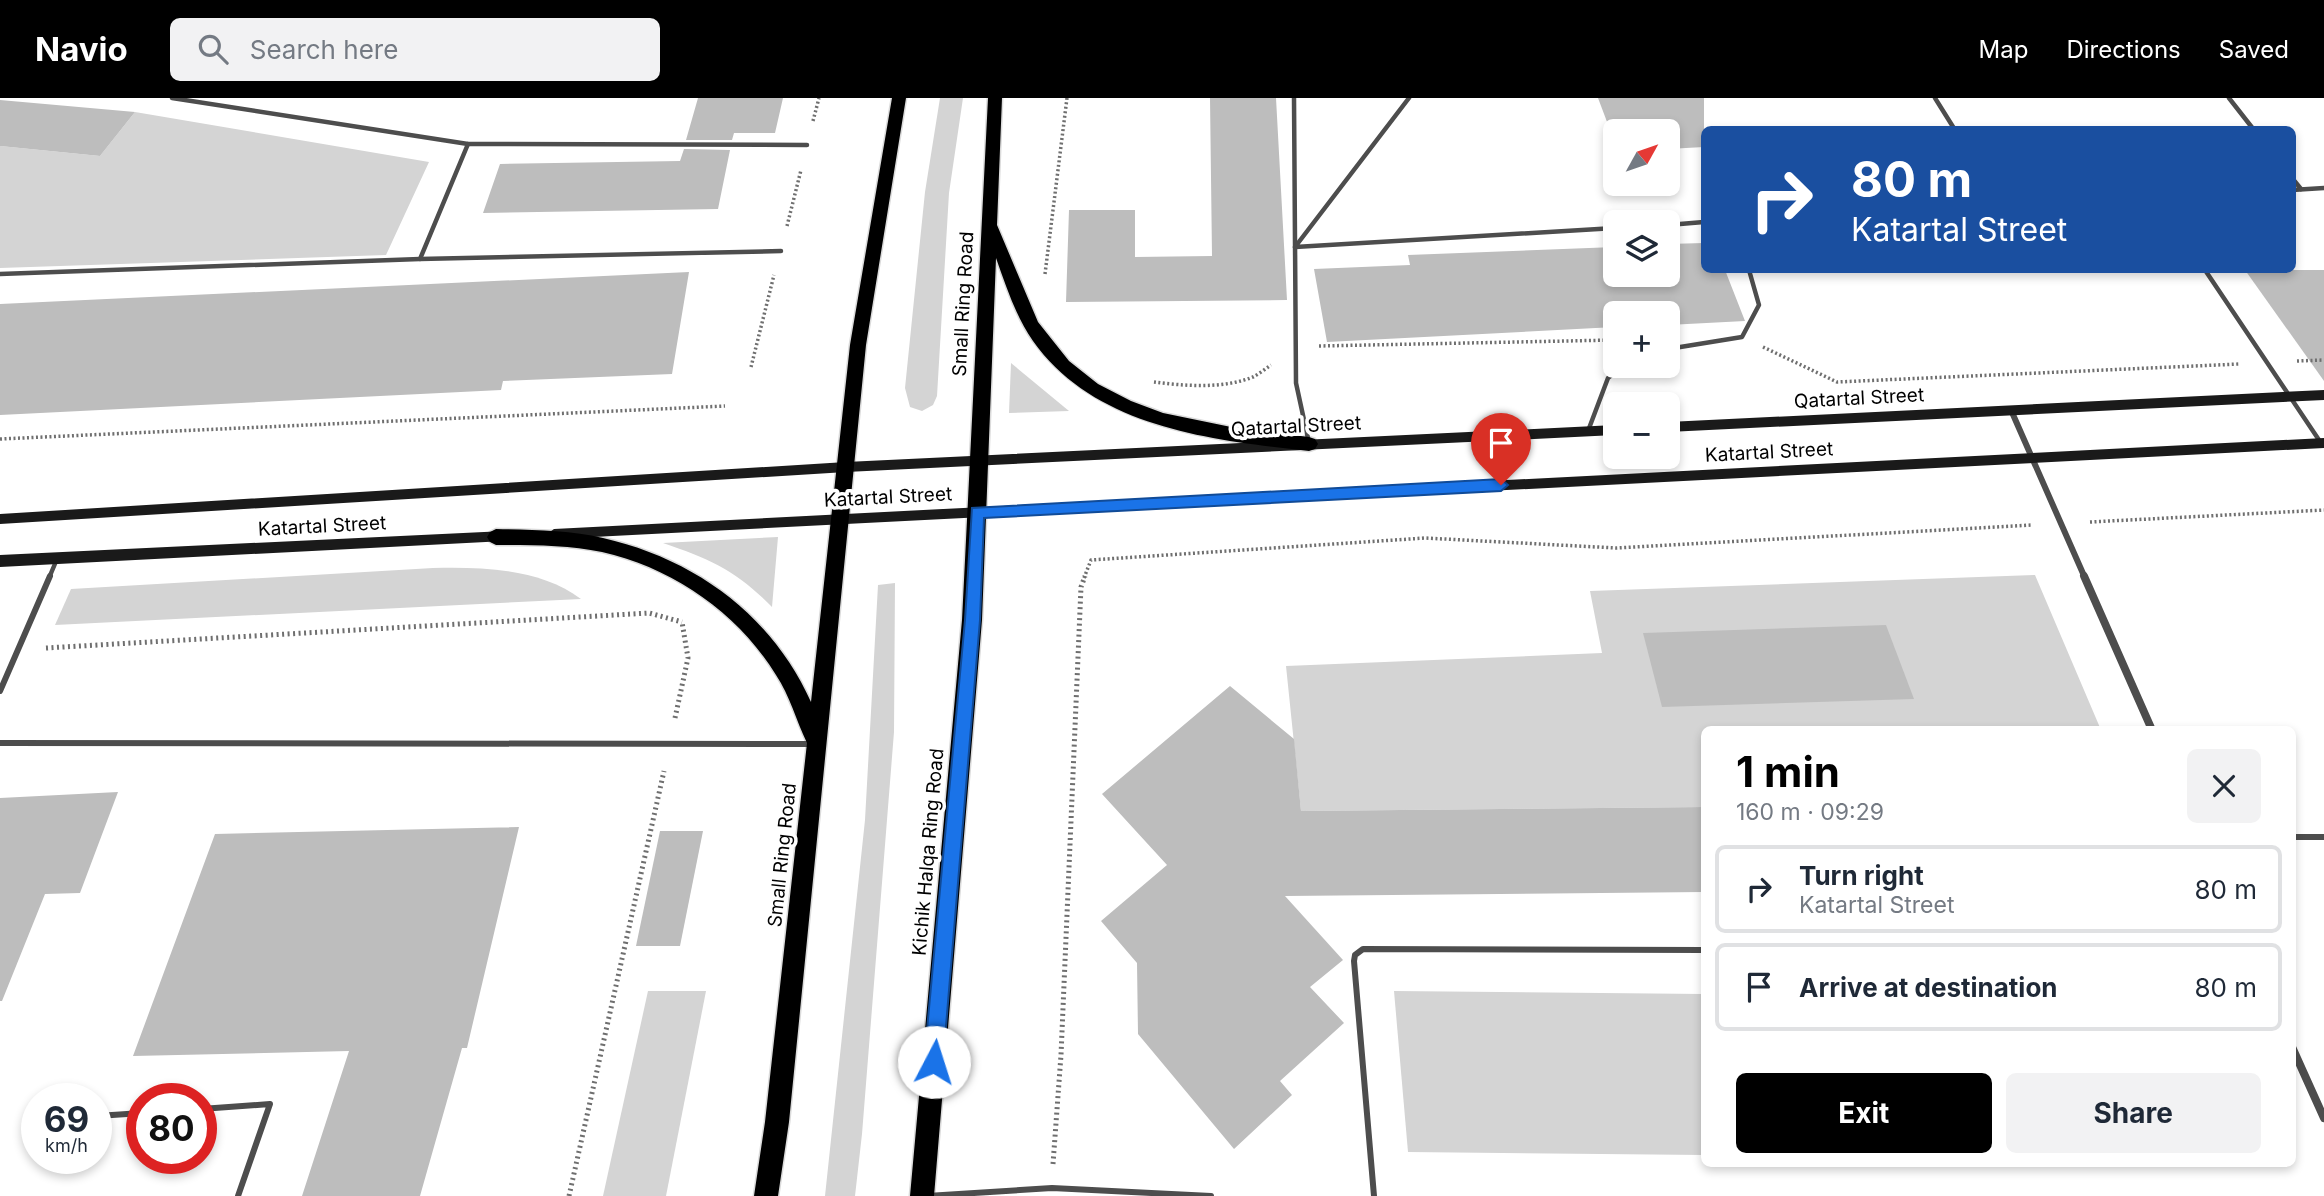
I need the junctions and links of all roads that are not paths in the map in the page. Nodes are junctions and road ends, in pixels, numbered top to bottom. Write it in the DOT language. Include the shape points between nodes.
graph roads {
  1 [pos="172,98"];
  2 [pos="899,98"];
  3 [pos="995,98"];
  4 [pos="1294,98"];
  5 [pos="1409,98"];
  6 [pos="1935,98"];
  7 [pos="2229,98"];
  8 [pos="1952,126"];
  9 [pos="2251,126"];
  10 [pos="468,144"];
  11 [pos="807,145"];
  12 [pos="2296,182"];
  13 [pos="2324,188"];
  14 [pos="2302,189"];
  15 [pos="2296,190"];
  16 [pos="1701,222"];
  17 [pos="990,224"];
  18 [pos="1680,224"];
  19 [pos="1603,229"];
  20 [pos="1295,247"];
  21 [pos="781,251"];
  22 [pos="420,259"];
  23 [pos="1750,273"];
  24 [pos="2208,273"];
  25 [pos="0,274"];
  26 [pos="1296,346"];
  27 [pos="1680,347"];
  28 [pos="1608,378"];
  29 [pos="2324,395"];
  30 [pos="2291,397"];
  31 [pos="2011,410"];
  32 [pos="1680,426"];
  33 [pos="1603,430"];
  34 [pos="1588,431"];
  35 [pos="2323,443"];
  36 [pos="1309,444"];
  37 [pos="2032,458"];
  38 [pos="979,460"];
  39 [pos="846,467"];
  40 [pos="977,512"];
  41 [pos="0,519"];
  42 [pos="840,519"];
  43 [pos="496,537"];
  44 [pos="58,558"];
  45 [pos="0,561"];
  46 [pos="0,691"];
  47 [pos="2150,726"];
  48 [pos="0,743"];
  49 [pos="816,744"];
  50 [pos="2296,836"];
  51 [pos="2324,837"];
  52 [pos="1701,950"];
  53 [pos="2296,1056"];
  54 [pos="217,1108"];
  55 [pos="2324,1118"];
  56 [pos="238,1196"];
  57 [pos="766,1196"];
  58 [pos="924,1196"];
  59 [pos="1211,1196"];
  60 [pos="1374,1196"];
  1 -- 10 [label="lane"];
  2 -- 39 [label="highway" via="858,345"];
  3 -- 17 [label="highway, Small Ring Road"];
  4 -- 20 [label="lane"];
  5 -- 20 [label="lane"];
  6 -- 8 [label="lane"];
  7 -- 9 [label="lane"];
  10 -- 11 [label="lane"];
  10 -- 22 [label="lane"];
  12 -- 14 [label="lane"];
  13 -- 14 [label="lane"];
  14 -- 15 [label="lane"];
  16 -- 18 [label="lane"];
  17 -- 36 [label="highway" via="1038,337 1081,382 1106,397 1162,418 1233,436"];
  17 -- 38 [label="highway, Small Ring Road"];
  19 -- 20 [label="lane"];
  20 -- 26 [label="lane"];
  21 -- 22 [label="lane"];
  22 -- 25 [label="lane"];
  23 -- 27 [label="lane" via="1759,305 1742,337"];
  24 -- 30 [label="lane"];
  26 -- 36 [label="lane" via="1296,383"];
  28 -- 34 [label="lane"];
  29 -- 30 [label="main road"];
  30 -- 31 [label="main road"];
  30 -- 35 [label="lane"];
  31 -- 32 [label="main road, Qatartal Street"];
  31 -- 37 [label="street"];
  33 -- 34 [label="main road, Qatartal Street"];
  34 -- 36 [label="main road, Qatartal Street"];
  35 -- 37 [label="main road, Katartal Street"];
  36 -- 38 [label="main road, Qatartal Street"];
  37 -- 40 [label="main road, Katartal Street"];
  37 -- 47 [label="street"];
  38 -- 39 [label="main road, Katartal Street"];
  38 -- 40 [label="highway, Small Ring Road"];
  39 -- 41 [label="main road, Katartal Street"];
  39 -- 42 [label="highway, Small Ring Road"];
  40 -- 42 [label="main road, Katartal Street"];
  40 -- 58 [label="highway, Kichik Halqa Ring Road"];
  42 -- 43 [label="main road, Katartal Street"];
  42 -- 49 [label="highway, Small Ring Road"];
  43 -- 44 [label="main road, Katartal Street"];
  43 -- 49 [label="highway" via="579,541 615,548 673,570 710,592 766,642 795,688"];
  44 -- 45 [label="main road, Katartal Street"];
  44 -- 46 [label="lane"];
  48 -- 49 [label="lane"];
  49 -- 57 [label="highway, Small Ring Road"];
  50 -- 51 [label="lane"];
  52 -- 60 [label="lane" via="1359,951 1354,961"];
  53 -- 55 [label="street"];
  54 -- 56 [label="lane" via="270,1104"];
  58 -- 59 [label="lane" via="1052,1188"];
}
